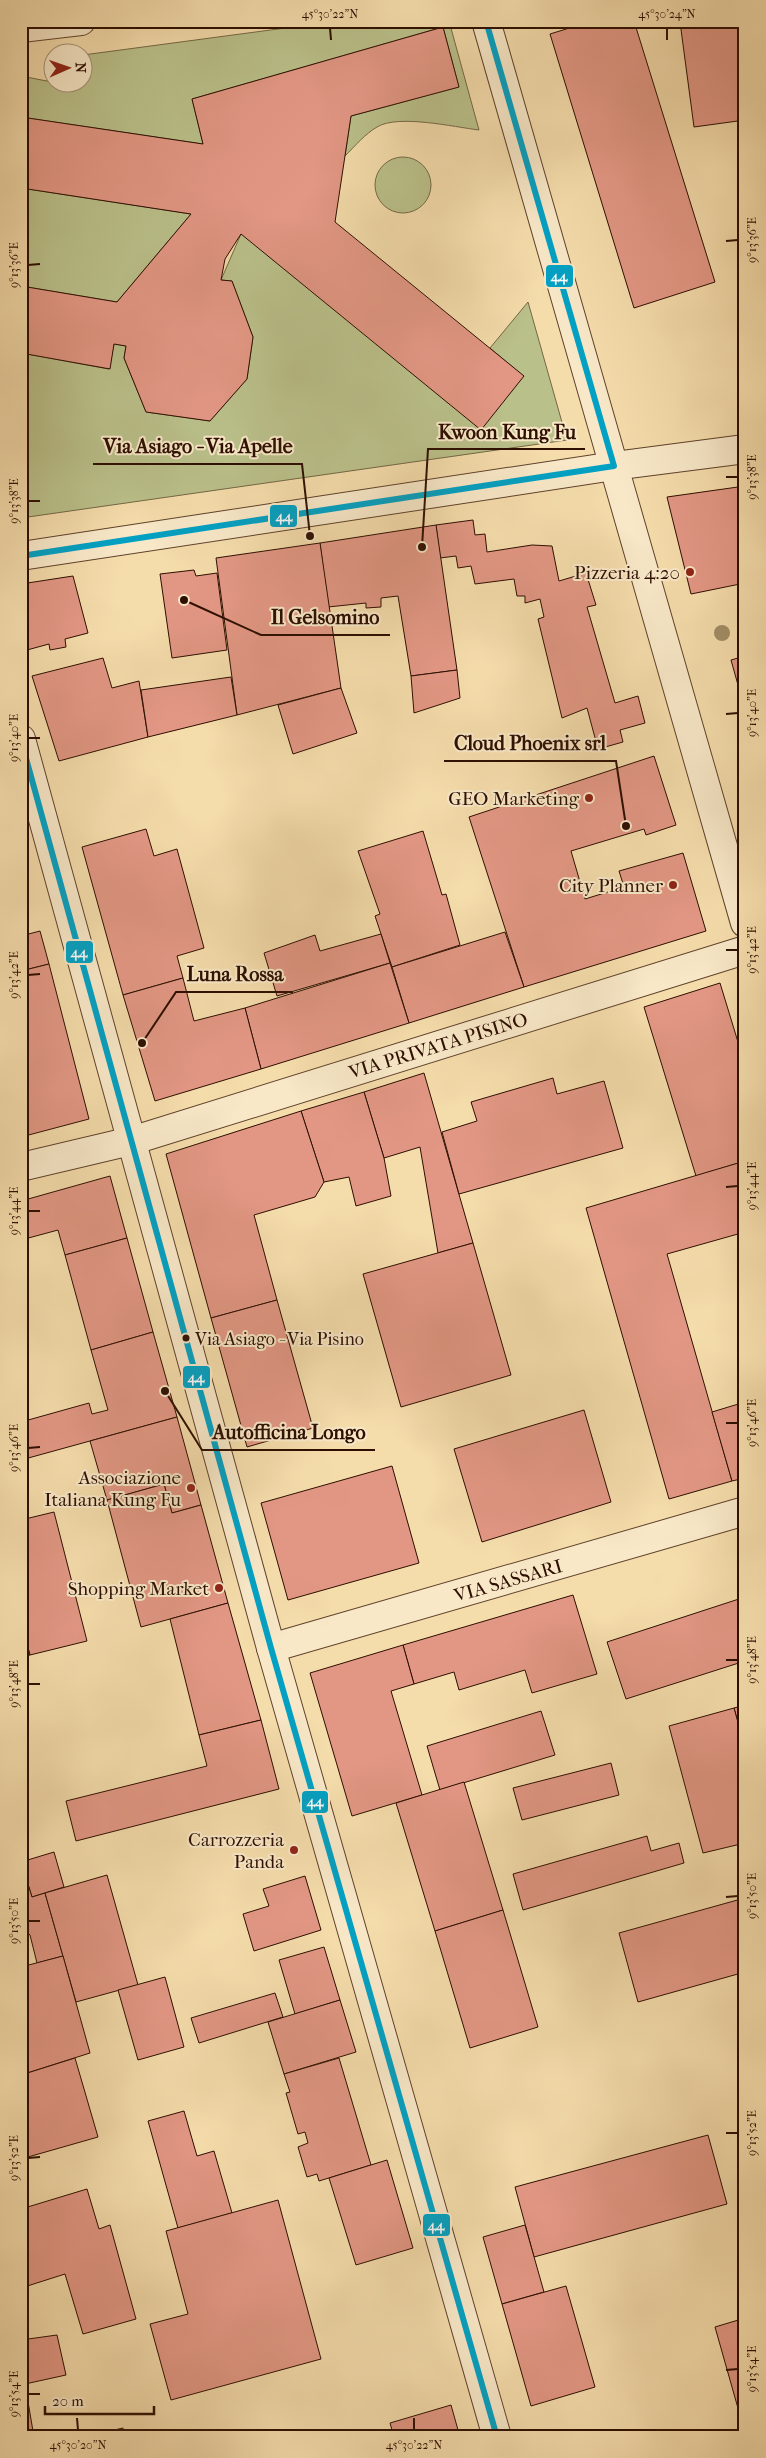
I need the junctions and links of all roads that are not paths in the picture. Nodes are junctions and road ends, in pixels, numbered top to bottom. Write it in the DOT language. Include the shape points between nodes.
graph roads {
  1 [pos="81,21"];
  2 [pos="486,21"];
  3 [pos="21,28"];
  4 [pos="745,449"];
  5 [pos="614,466"];
  6 [pos="21,556"];
  7 [pos="21,739"];
  8 [pos="745,923"];
  9 [pos="745,950"];
  10 [pos="131,1141"];
  11 [pos="21,1167"];
  12 [pos="745,1511"];
  13 [pos="271,1648"];
  14 [pos="497,2437"];
  1 -- 3 [label="street"];
  2 -- 5 [label="street"];
  4 -- 5 [label="street"];
  5 -- 6 [label="street"];
  5 -- 8 [label="street"];
  7 -- 10 [label="street"];
  9 -- 10 [label="street, VIA PRIVATA PISINO"];
  10 -- 11 [label="street, VIA PRIVATA PISINO"];
  10 -- 13 [label="street"];
  12 -- 13 [label="street, VIA SASSARI"];
  13 -- 14 [label="street"];
}
